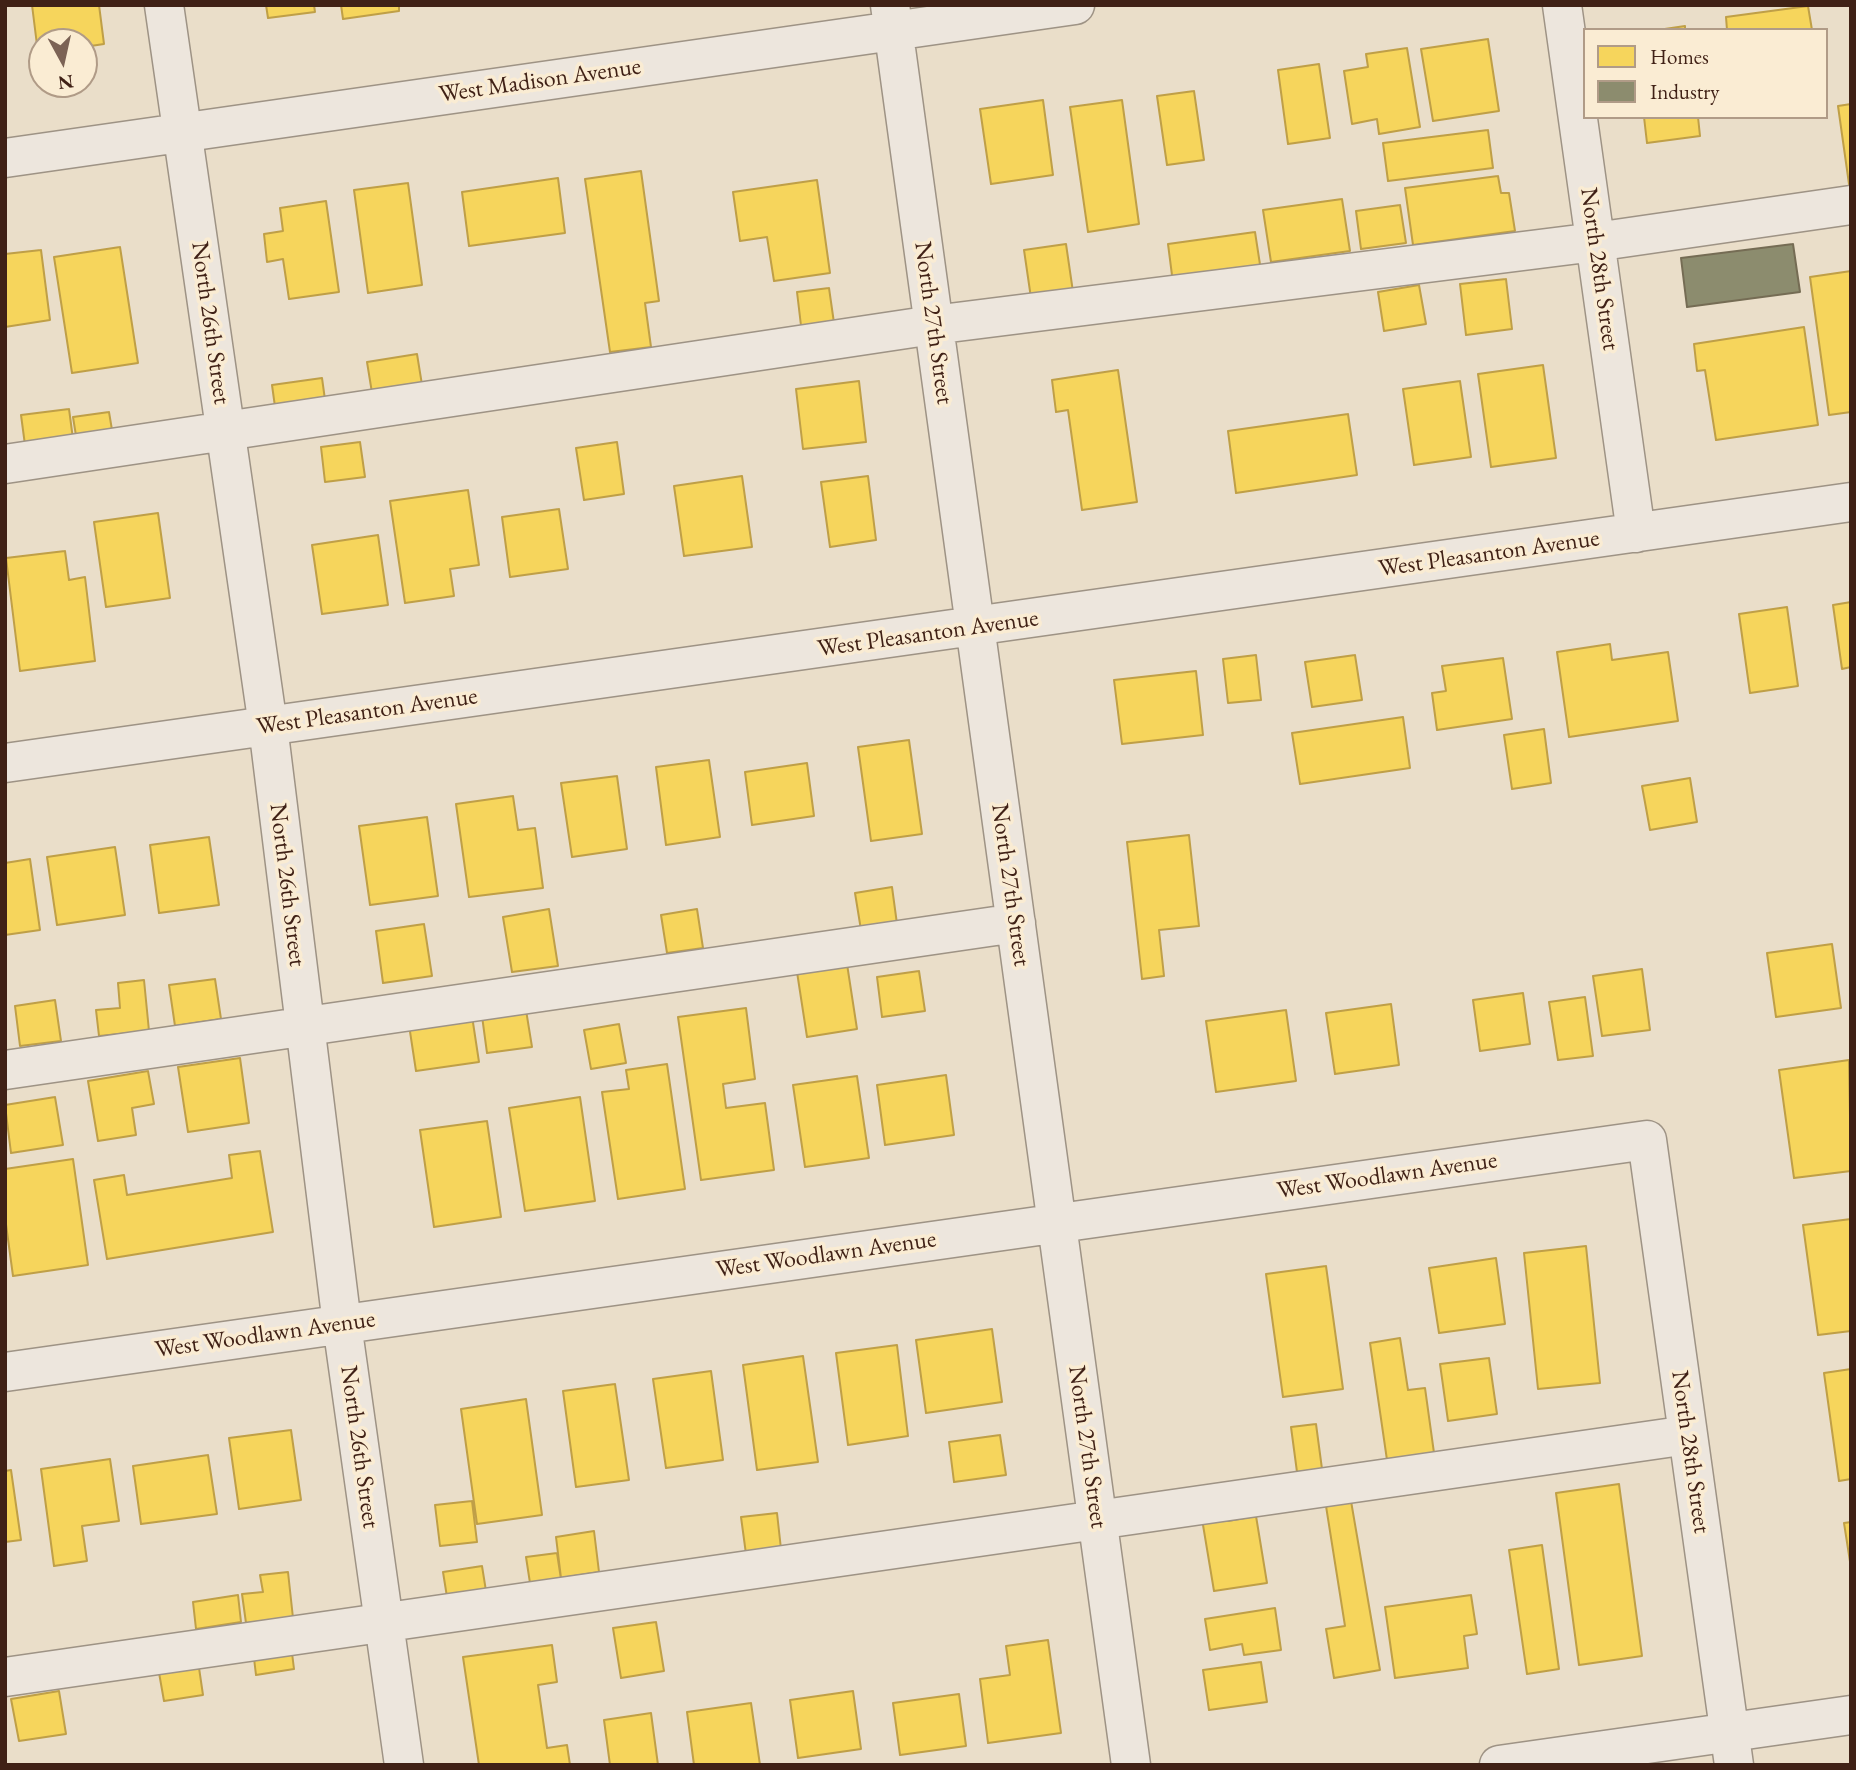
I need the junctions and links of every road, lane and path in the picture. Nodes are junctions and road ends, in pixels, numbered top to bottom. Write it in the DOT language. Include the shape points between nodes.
graph roads {
  1 [pos="164,5"];
  2 [pos="1075,5"];
  3 [pos="1562,5"];
  4 [pos="891,18"];
  5 [pos="183,133"];
  6 [pos="5,158"];
  7 [pos="1851,205"];
  8 [pos="1595,242"];
  9 [pos="933,325"];
  10 [pos="225,430"];
  11 [pos="5,464"];
  12 [pos="1851,502"];
  13 [pos="1636,533"];
  14 [pos="975,628"];
  15 [pos="268,726"];
  16 [pos="5,763"];
  17 [pos="1016,923"];
  18 [pos="305,1028"];
  19 [pos="5,1070"];
  20 [pos="1647,1140"];
  21 [pos="1056,1222"];
  22 [pos="342,1324"];
  23 [pos="5,1372"];
  24 [pos="1688,1436"];
  25 [pos="1097,1519"];
  26 [pos="384,1621"];
  27 [pos="5,1677"];
  28 [pos="1851,1715"];
  29 [pos="1731,1748"];
  30 [pos="404,1765"];
  31 [pos="1131,1765"];
  32 [pos="1499,1765"];
  1 -- 5 [label="street, North 26th Street"];
  2 -- 4 [label="street, West Madison Avenue"];
  3 -- 8 [label="street, North 28th Street"];
  4 -- 5 [label="street, West Madison Avenue"];
  4 -- 9 [label="street, North 27th Street"];
  5 -- 6 [label="street, West Madison Avenue"];
  5 -- 10 [label="street, North 26th Street"];
  7 -- 8 [label="street"];
  8 -- 9 [label="street"];
  8 -- 13 [label="street, North 28th Street"];
  9 -- 10 [label="street"];
  9 -- 14 [label="street, North 27th Street"];
  10 -- 11 [label="street"];
  10 -- 15 [label="street, North 26th Street"];
  12 -- 13 [label="street, West Pleasanton Avenue"];
  13 -- 14 [label="street, West Pleasanton Avenue"];
  14 -- 15 [label="street, West Pleasanton Avenue"];
  14 -- 17 [label="street, North 27th Street"];
  15 -- 16 [label="street, West Pleasanton Avenue"];
  15 -- 18 [label="street, North 26th Street"];
  17 -- 18 [label="street"];
  17 -- 21 [label="street, North 27th Street"];
  18 -- 19 [label="street"];
  18 -- 22 [label="street, North 26th Street"];
  20 -- 21 [label="street, West Woodlawn Avenue"];
  20 -- 24 [label="street, North 28th Street"];
  21 -- 22 [label="street, West Woodlawn Avenue"];
  21 -- 25 [label="street, North 27th Street"];
  22 -- 23 [label="street, West Woodlawn Avenue"];
  22 -- 26 [label="street, North 26th Street"];
  24 -- 25 [label="street"];
  24 -- 29 [label="street, North 28th Street"];
  25 -- 26 [label="street"];
  25 -- 31 [label="street, North 27th Street"];
  26 -- 27 [label="street"];
  26 -- 30 [label="street, North 26th Street"];
  28 -- 29 [label="street"];
  29 -- 32 [label="street"];
}
